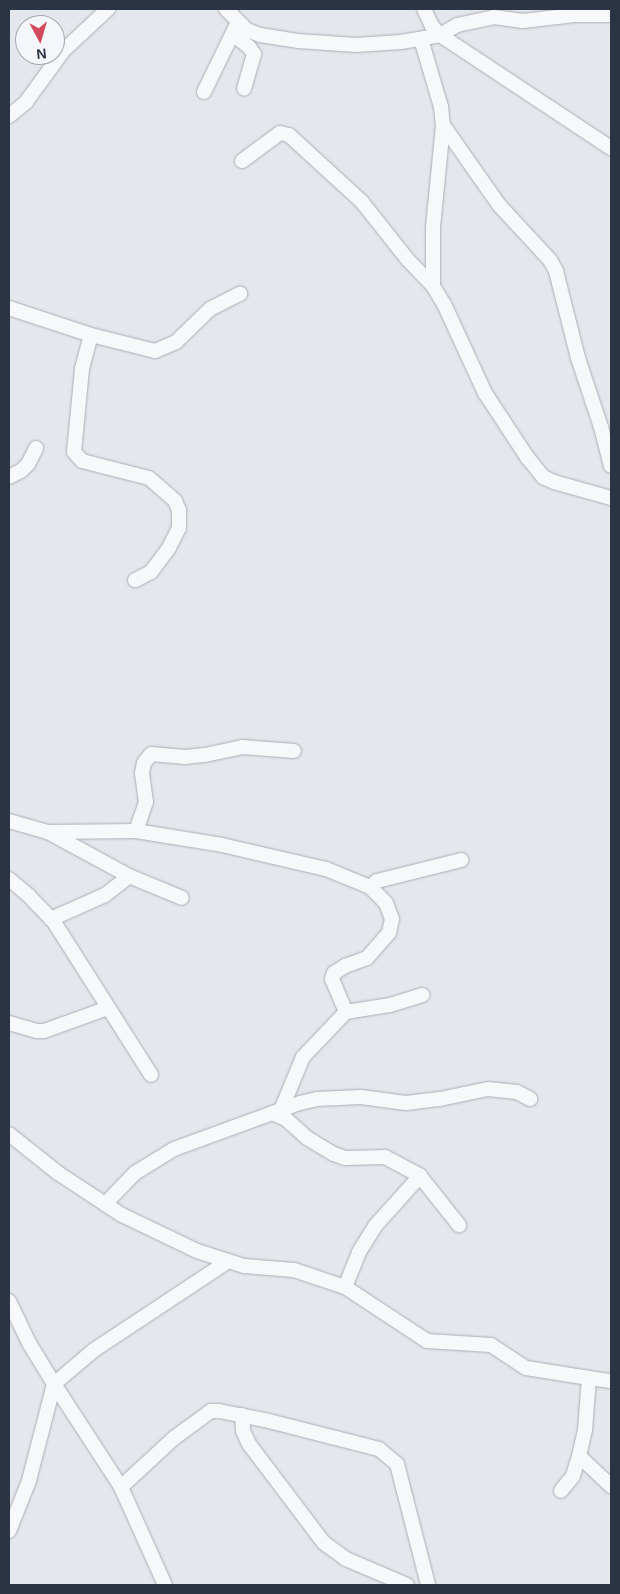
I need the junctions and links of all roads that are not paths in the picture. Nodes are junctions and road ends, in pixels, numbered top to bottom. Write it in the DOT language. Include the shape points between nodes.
graph roads {
  1 [pos="108,9"];
  2 [pos="226,9"];
  3 [pos="424,9"];
  4 [pos="551,14"];
  5 [pos="611,15"];
  6 [pos="236,28"];
  7 [pos="440,35"];
  8 [pos="421,39"];
  9 [pos="244,89"];
  10 [pos="204,92"];
  11 [pos="9,116"];
  12 [pos="443,126"];
  13 [pos="611,148"];
  14 [pos="242,161"];
  15 [pos="433,286"];
  16 [pos="240,294"];
  17 [pos="9,308"];
  18 [pos="91,334"];
  19 [pos="36,448"];
  20 [pos="611,466"];
  21 [pos="9,477"];
  22 [pos="611,498"];
  23 [pos="135,580"];
  24 [pos="294,751"];
  25 [pos="9,821"];
  26 [pos="136,831"];
  27 [pos="48,832"];
  28 [pos="461,860"];
  29 [pos="130,876"];
  30 [pos="9,879"];
  31 [pos="370,887"];
  32 [pos="182,898"];
  33 [pos="51,919"];
  34 [pos="423,995"];
  35 [pos="108,1008"];
  36 [pos="346,1012"];
  37 [pos="9,1023"];
  38 [pos="152,1075"];
  39 [pos="530,1099"];
  40 [pos="276,1111"];
  41 [pos="9,1134"];
  42 [pos="420,1176"];
  43 [pos="106,1204"];
  44 [pos="459,1224"];
  45 [pos="226,1262"];
  46 [pos="345,1287"];
  47 [pos="9,1301"];
  48 [pos="589,1378"];
  49 [pos="611,1381"];
  50 [pos="54,1384"];
  51 [pos="242,1415"];
  52 [pos="579,1456"];
  53 [pos="611,1486"];
  54 [pos="121,1487"];
  55 [pos="562,1491"];
  56 [pos="9,1531"];
  57 [pos="165,1585"];
  58 [pos="408,1585"];
  59 [pos="428,1585"];
  1 -- 11 [label="street" via="64,51 26,102"];
  2 -- 6 [label="street"];
  3 -- 7 [label="street"];
  4 -- 5 [label="street"];
  4 -- 7 [label="street" via="523,21 494,17 475,19"];
  6 -- 8 [label="street" via="298,41 356,45"];
  6 -- 9 [label="street" via="254,54"];
  6 -- 10 [label="street"];
  7 -- 8 [label="street"];
  7 -- 13 [label="street"];
  8 -- 12 [label="street"];
  12 -- 15 [label="street" via="433,227"];
  12 -- 20 [label="street" via="500,205 550,260 556,271"];
  14 -- 15 [label="street" via="280,133 289,135 362,202"];
  15 -- 22 [label="street" via="485,393 538,470 554,482"];
  16 -- 18 [label="street" via="210,309 176,342 160,350"];
  17 -- 18 [label="street"];
  18 -- 23 [label="street" via="82,369 74,452 82,461 149,478 175,501 179,510 179,528 169,548 151,572"];
  19 -- 21 [label="street" via="28,464"];
  24 -- 26 [label="street" via="242,747 205,755 151,754 142,773 146,802"];
  25 -- 27 [label="street"];
  26 -- 27 [label="street"];
  26 -- 31 [label="street" via="326,869"];
  27 -- 29 [label="street"];
  28 -- 31 [label="street" via="377,881"];
  29 -- 32 [label="street"];
  29 -- 33 [label="street" via="105,895"];
  30 -- 33 [label="street"];
  31 -- 36 [label="street" via="386,902 392,919 389,933 367,958 334,974 332,979"];
  33 -- 35 [label="street"];
  34 -- 36 [label="street" via="390,1005"];
  35 -- 37 [label="street" via="44,1030"];
  35 -- 38 [label="street"];
  36 -- 40 [label="street" via="303,1057"];
  39 -- 40 [label="street" via="517,1092 488,1089 406,1103 361,1097 317,1099"];
  40 -- 42 [label="street" via="307,1138 334,1154 345,1158 384,1157"];
  40 -- 43 [label="street" via="174,1149 135,1173"];
  41 -- 43 [label="street" via="58,1173"];
  42 -- 44 [label="street"];
  42 -- 46 [label="street" via="375,1226 359,1252"];
  43 -- 45 [label="street" via="122,1215"];
  45 -- 46 [label="street" via="294,1270"];
  45 -- 50 [label="street" via="94,1350"];
  46 -- 48 [label="street" via="427,1340 491,1345 526,1368"];
  47 -- 50 [label="street"];
  48 -- 49 [label="street"];
  48 -- 52 [label="street" via="585,1430"];
  50 -- 54 [label="street"];
  50 -- 56 [label="street" via="29,1481"];
  51 -- 54 [label="street" via="211,1411 202,1416 148,1460"];
  51 -- 58 [label="street" via="243,1431 249,1444 324,1543 346,1559"];
  51 -- 59 [label="street" via="378,1449 391,1458 398,1470"];
  52 -- 53 [label="street"];
  52 -- 55 [label="street" via="573,1476"];
  54 -- 57 [label="street"];
}
